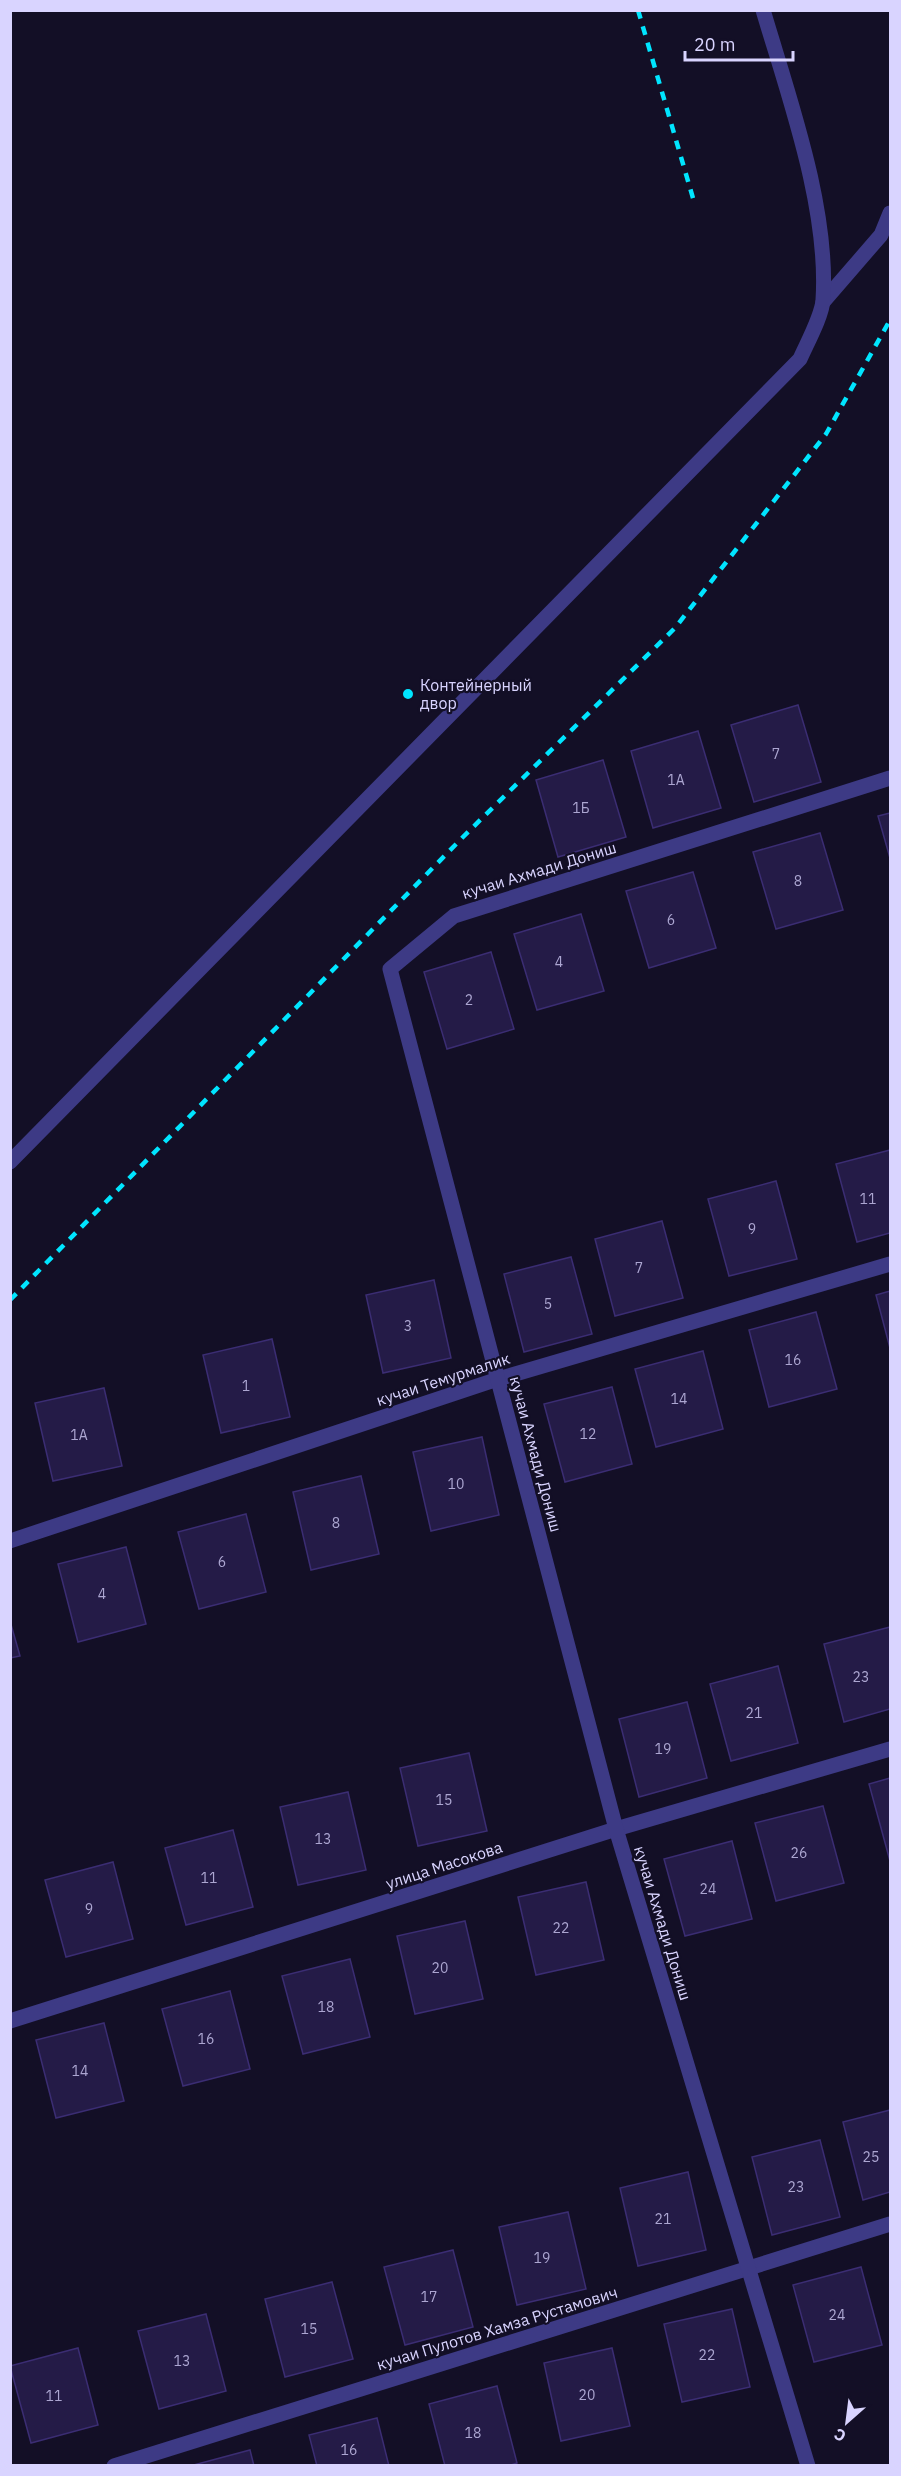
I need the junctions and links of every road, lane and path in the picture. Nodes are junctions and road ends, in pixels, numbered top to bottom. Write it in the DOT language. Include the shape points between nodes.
graph roads {
  1 [pos="763,10"];
  2 [pos="891,213"];
  3 [pos="823,302"];
  4 [pos="891,778"];
  5 [pos="10,1162"];
  6 [pos="891,1264"];
  7 [pos="498,1379"];
  8 [pos="10,1541"];
  9 [pos="891,1749"];
  10 [pos="616,1829"];
  11 [pos="10,2021"];
  12 [pos="891,2224"];
  13 [pos="749,2268"];
  14 [pos="114,2466"];
  15 [pos="808,2466"];
  1 -- 3 [label="street" via="799,133 821,232"];
  2 -- 3 [label="street" via="881,235"];
  3 -- 5 [label="street" via="800,359"];
  4 -- 7 [label="street, кучаи Ахмади Дониш" via="454,916 390,969"];
  6 -- 7 [label="street, кучаи Темурмалик"];
  7 -- 8 [label="street, кучаи Темурмалик"];
  7 -- 10 [label="street, кучаи Ахмади Дониш"];
  9 -- 10 [label="street, улица Масокова"];
  10 -- 11 [label="street, улица Масокова"];
  10 -- 13 [label="street, кучаи Ахмади Дониш"];
  12 -- 13 [label="street, кучаи Пулотов Хамза Рустамович"];
  13 -- 14 [label="street, кучаи Пулотов Хамза Рустамович"];
  13 -- 15 [label="street, кучаи Ахмади Дониш"];
}
